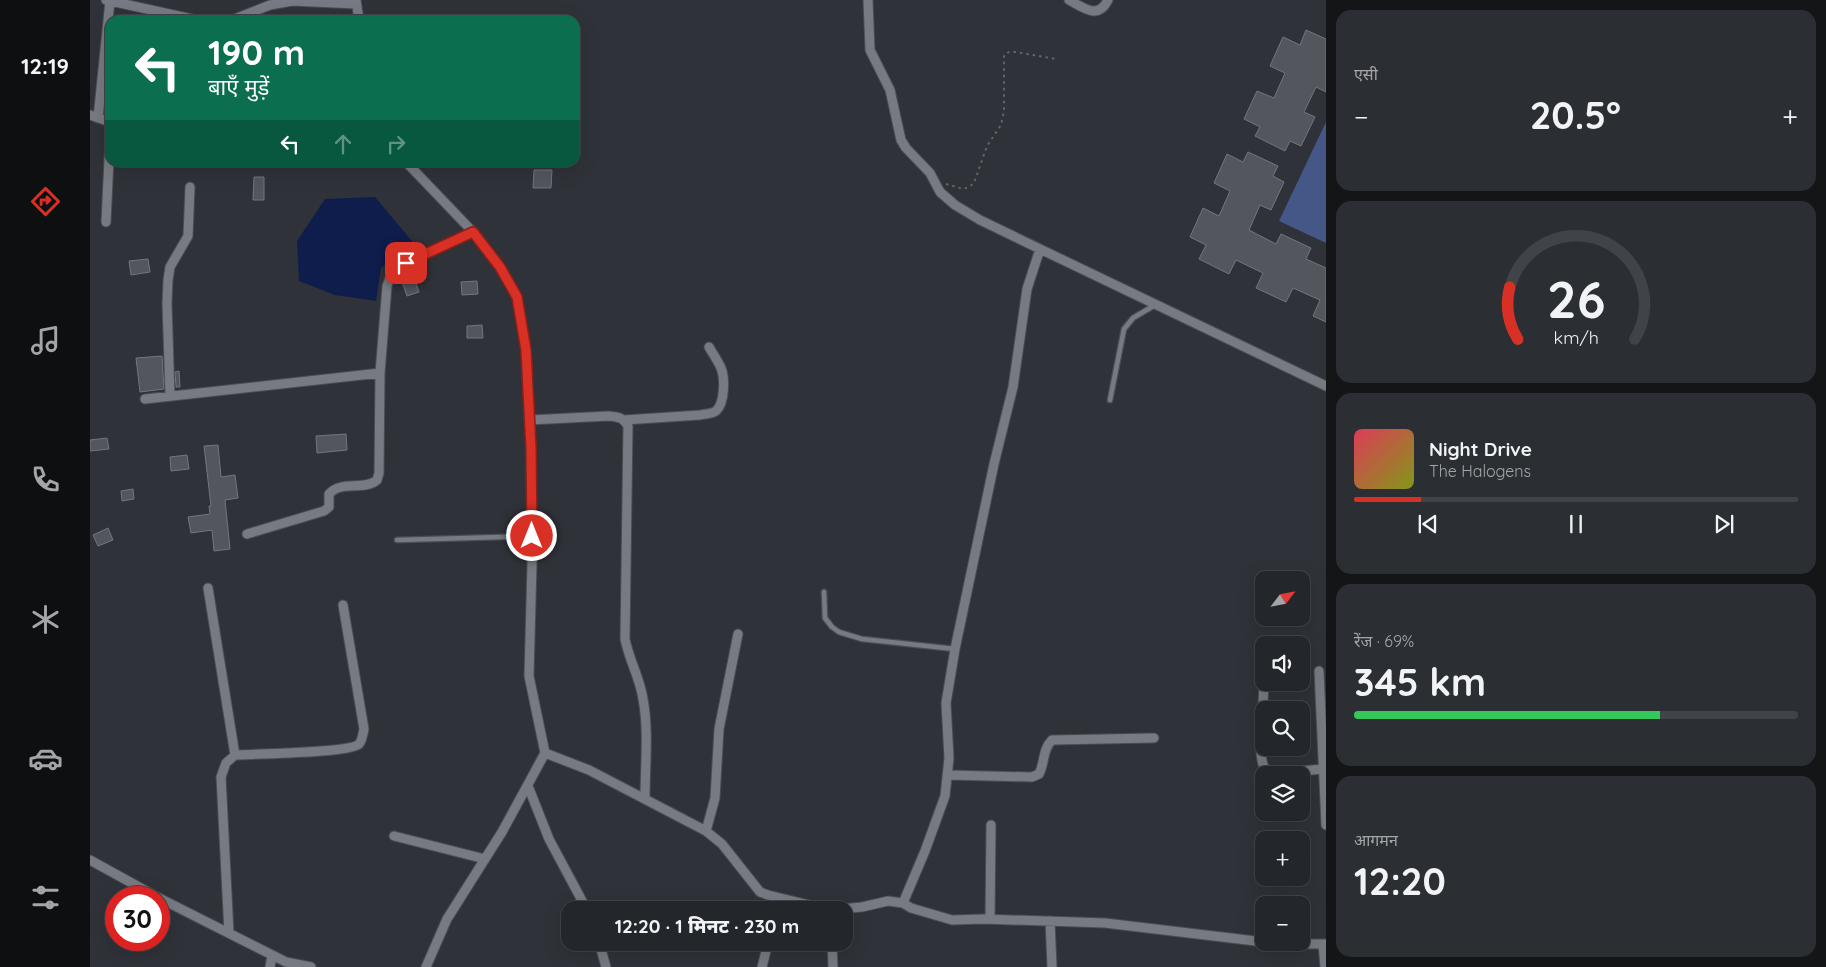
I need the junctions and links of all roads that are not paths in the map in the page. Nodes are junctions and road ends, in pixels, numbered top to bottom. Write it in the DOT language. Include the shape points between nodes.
graph roads {
  1 [pos="108,0"];
  2 [pos="868,0"];
  3 [pos="1070,0"];
  4 [pos="1108,0"];
  5 [pos="356,2"];
  6 [pos="106,15"];
  7 [pos="175,15"];
  8 [pos="245,15"];
  9 [pos="358,15"];
  10 [pos="105,25"];
  11 [pos="94,116"];
  12 [pos="109,167"];
  13 [pos="411,167"];
  14 [pos="190,187"];
  15 [pos="106,222"];
  16 [pos="473,232"];
  17 [pos="1040,249"];
  18 [pos="1155,305"];
  19 [pos="709,347"];
  20 [pos="380,373"];
  21 [pos="1326,386"];
  22 [pos="170,396"];
  23 [pos="145,399"];
  24 [pos="1110,400"];
  25 [pos="529,420"];
  26 [pos="624,420"];
  27 [pos="246,534"];
  28 [pos="532,536"];
  29 [pos="397,540"];
  30 [pos="208,588"];
  31 [pos="824,592"];
  32 [pos="343,605"];
  33 [pos="738,634"];
  34 [pos="955,649"];
  35 [pos="1320,671"];
  36 [pos="1264,691"];
  37 [pos="1154,738"];
  38 [pos="545,754"];
  39 [pos="235,755"];
  40 [pos="1323,769"];
  41 [pos="947,775"];
  42 [pos="528,786"];
  43 [pos="645,799"];
  44 [pos="991,825"];
  45 [pos="1326,825"];
  46 [pos="706,831"];
  47 [pos="394,836"];
  48 [pos="486,859"];
  49 [pos="90,860"];
  50 [pos="137,886"];
  51 [pos="581,901"];
  52 [pos="793,901"];
  53 [pos="903,903"];
  54 [pos="170,904"];
  55 [pos="853,908"];
  56 [pos="990,919"];
  57 [pos="1050,921"];
  58 [pos="230,934"];
  59 [pos="1255,941"];
  60 [pos="1310,944"];
  61 [pos="1324,944"];
  62 [pos="602,951"];
  63 [pos="766,951"];
  64 [pos="832,951"];
  65 [pos="272,955"];
  66 [pos="270,967"];
  67 [pos="312,967"];
  68 [pos="426,967"];
  69 [pos="606,967"];
  70 [pos="762,967"];
  71 [pos="833,967"];
  72 [pos="1052,967"];
  73 [pos="1325,967"];
  1 -- 6 [label="street"];
  1 -- 7 [label="street"];
  2 -- 17 [label="street" via="870,50 890,90 901,140 906,148 955,206"];
  3 -- 4 [label="street" via="1097,11 1105,7"];
  5 -- 8 [label="street" via="292,1"];
  5 -- 9 [label="street"];
  10 -- 11 [label="street"];
  12 -- 15 [label="street"];
  13 -- 16 [label="street"];
  14 -- 22 [label="street" via="188,236 170,267 168,280"];
  16 -- 20 [label="street" via="406,263 391,275 387,286"];
  16 -- 25 [label="street" via="500,267 517,297 526,350"];
  17 -- 18 [label="street"];
  17 -- 34 [label="street" via="1026,289 1012,387"];
  18 -- 21 [label="street"];
  18 -- 24 [label="lane" via="1129,321 1124,329"];
  19 -- 26 [label="street" via="723,376 717,410 700,415"];
  20 -- 22 [label="street"];
  20 -- 27 [label="street" via="377,480 334,489 329,494 329,507 324,512"];
  22 -- 23 [label="street"];
  25 -- 26 [label="street" via="608,416"];
  25 -- 28 [label="street"];
  26 -- 43 [label="street" via="629,433 626,639 643,697"];
  28 -- 29 [label="lane"];
  28 -- 38 [label="street" via="529,676"];
  30 -- 39 [label="street"];
  31 -- 34 [label="lane" via="825,618 839,632 862,639"];
  32 -- 39 [label="street" via="364,729 358,744 350,748 310,752"];
  33 -- 46 [label="street" via="718,729 715,798"];
  34 -- 41 [label="street" via="946,703"];
  35 -- 40 [label="street"];
  36 -- 40 [label="street" via="1261,753 1265,769 1279,773"];
  37 -- 41 [label="street" via="1052,740 1044,750 1041,769 1032,777"];
  38 -- 42 [label="street"];
  38 -- 43 [label="street" via="588,770"];
  39 -- 58 [label="street" via="226,763 221,777"];
  40 -- 45 [label="street"];
  41 -- 53 [label="street" via="945,796"];
  42 -- 48 [label="street"];
  42 -- 51 [label="street" via="549,839"];
  43 -- 46 [label="street"];
  44 -- 56 [label="street"];
  46 -- 52 [label="street" via="722,844 760,892"];
  47 -- 48 [label="street"];
  48 -- 68 [label="street" via="447,918"];
  49 -- 50 [label="street"];
  53 -- 55 [label="street" via="888,901"];
  53 -- 56 [label="street" via="952,920"];
  54 -- 58 [label="street"];
  56 -- 57 [label="street"];
  57 -- 59 [label="street" via="1105,922"];
  57 -- 72 [label="street"];
  58 -- 65 [label="street"];
  60 -- 61 [label="street"];
  61 -- 73 [label="street"];
  62 -- 69 [label="street"];
  63 -- 70 [label="street"];
  64 -- 71 [label="street"];
  65 -- 66 [label="street"];
  65 -- 67 [label="street" via="286,962"];
}
